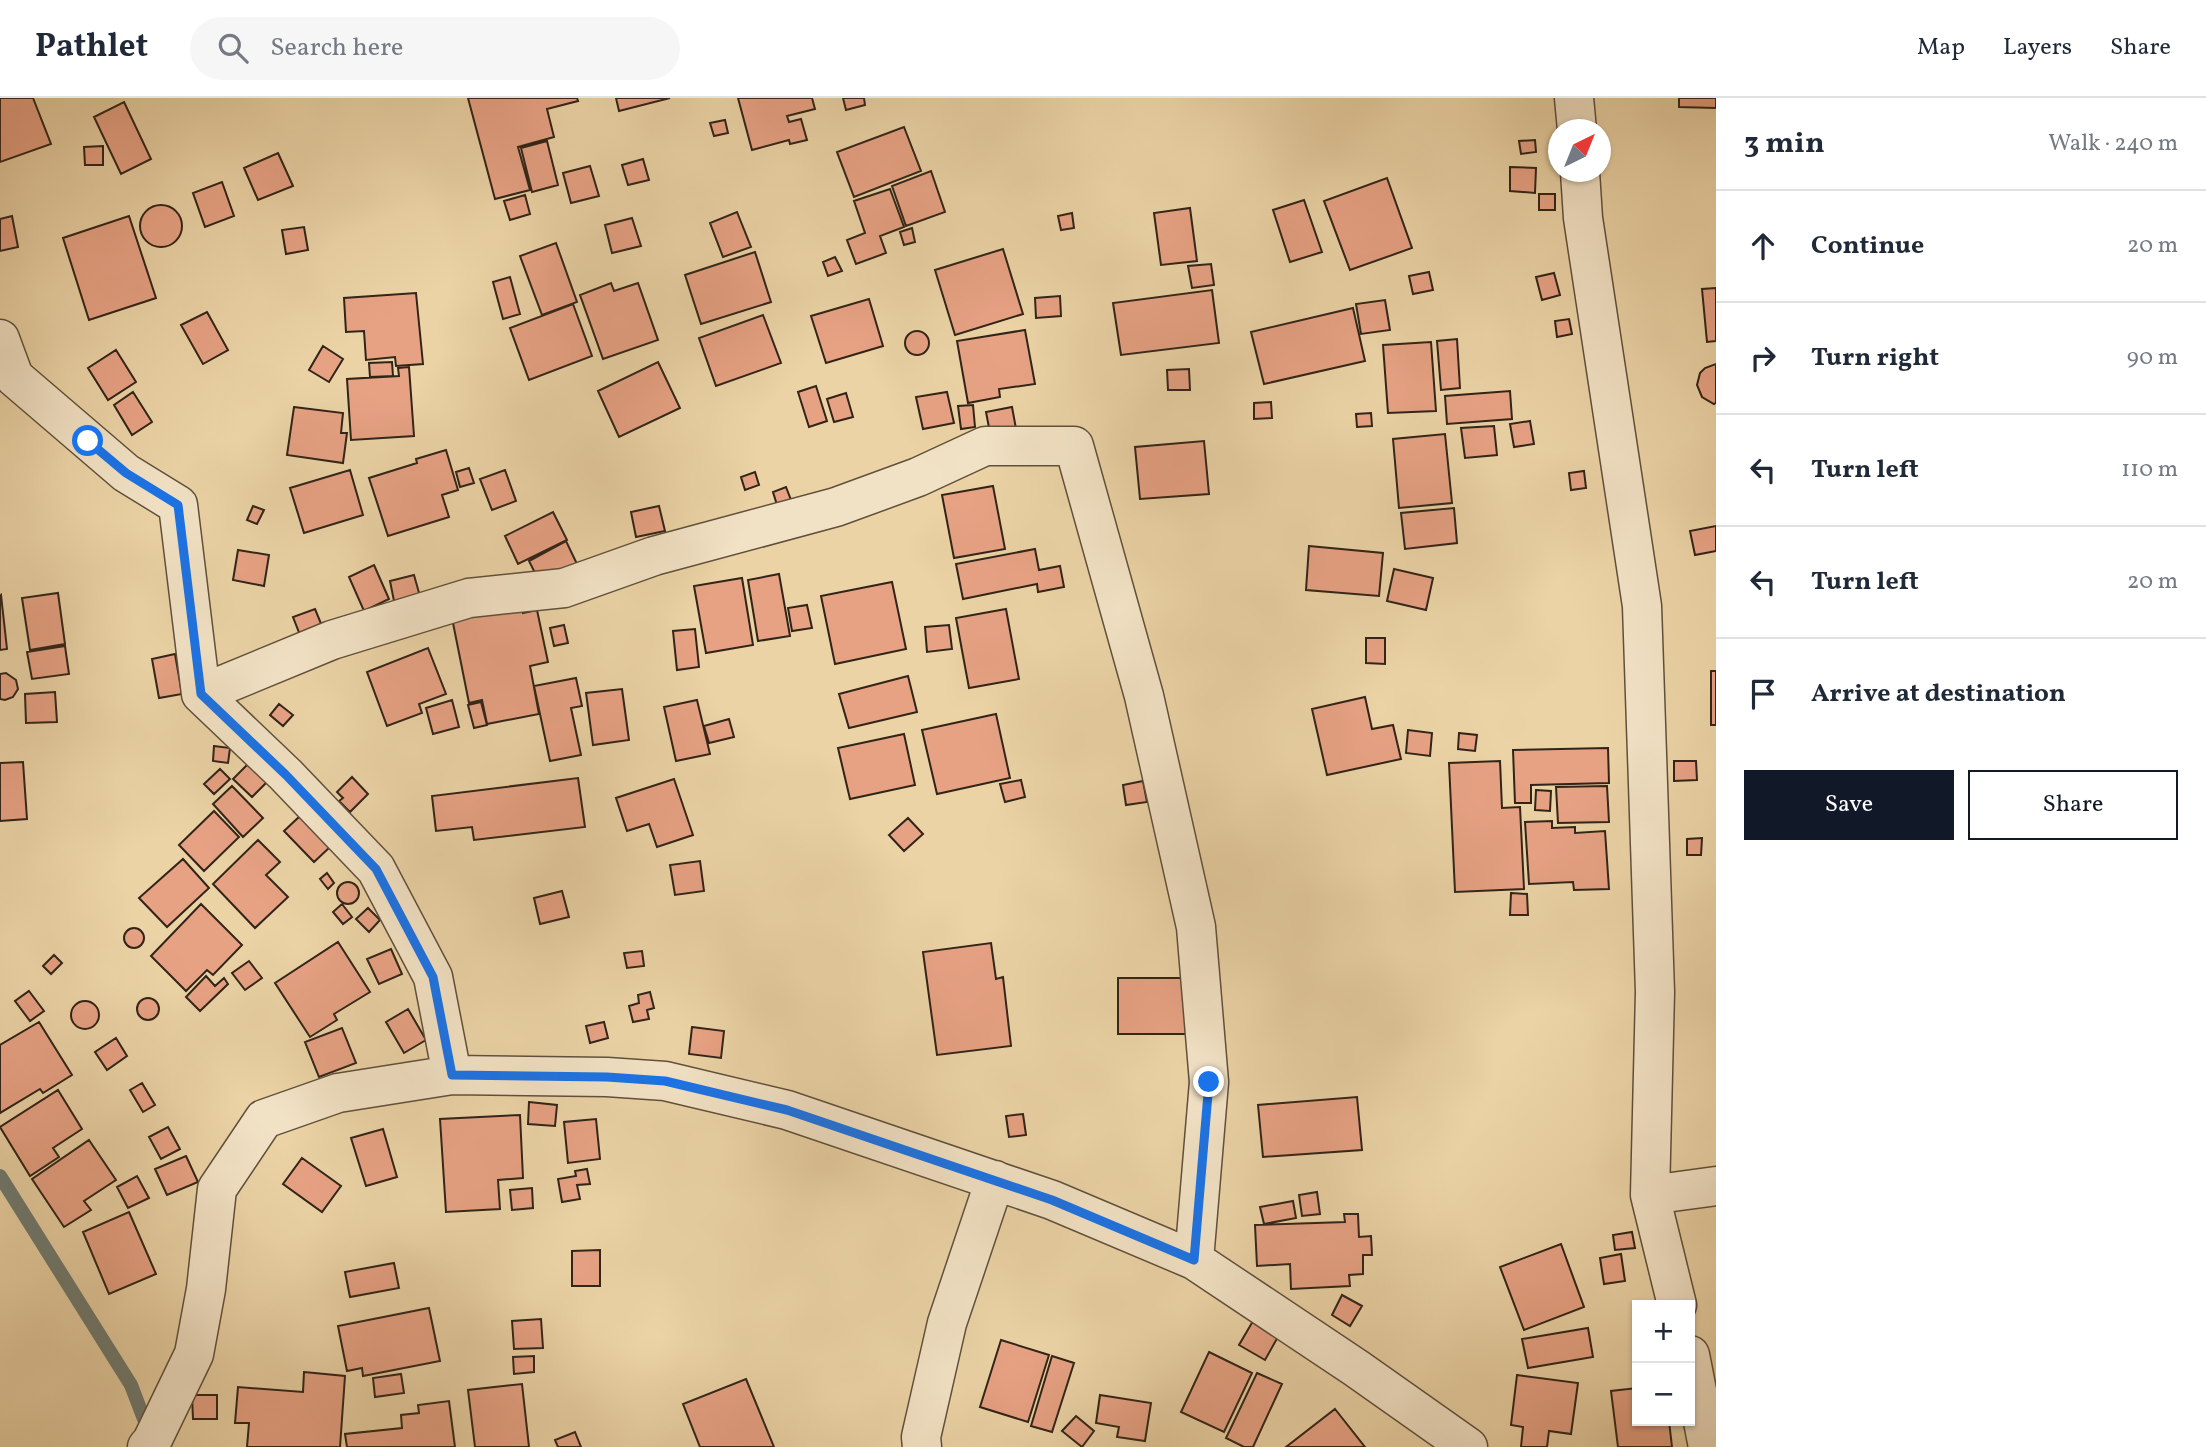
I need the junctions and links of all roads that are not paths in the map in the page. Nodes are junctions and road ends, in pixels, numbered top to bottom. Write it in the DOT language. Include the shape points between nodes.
graph roads {
  1 [pos="1574,98"];
  2 [pos="1576,119"];
  3 [pos="1581,182"];
  4 [pos="0,339"];
  5 [pos="201,694"];
  6 [pos="452,1075"];
  7 [pos="995,1180"];
  8 [pos="1716,1186"];
  9 [pos="1650,1195"];
  10 [pos="1194,1260"];
  11 [pos="1676,1300"];
  12 [pos="1692,1363"];
  13 [pos="147,1447"];
  14 [pos="922,1447"];
  15 [pos="1468,1447"];
  16 [pos="1708,1447"];
  1 -- 2 [label="street"];
  3 -- 9 [label="street" via="1642,606 1655,992"];
  4 -- 5 [label="street" via="14,377 126,473 178,505"];
  5 -- 6 [label="street" via="376,869 433,977"];
  5 -- 10 [label="street" via="331,640 469,598 564,588 654,555 836,507 985,446 1074,446 1144,696 1195,927 1209,1082"];
  6 -- 7 [label="street" via="665,1081 787,1110"];
  6 -- 13 [label="street" via="338,1093 264,1119 217,1189 194,1354"];
  7 -- 10 [label="street"];
  7 -- 14 [label="street" via="947,1323"];
  8 -- 9 [label="street"];
  9 -- 11 [label="street"];
  10 -- 15 [label="street"];
  12 -- 16 [label="street"];
}
